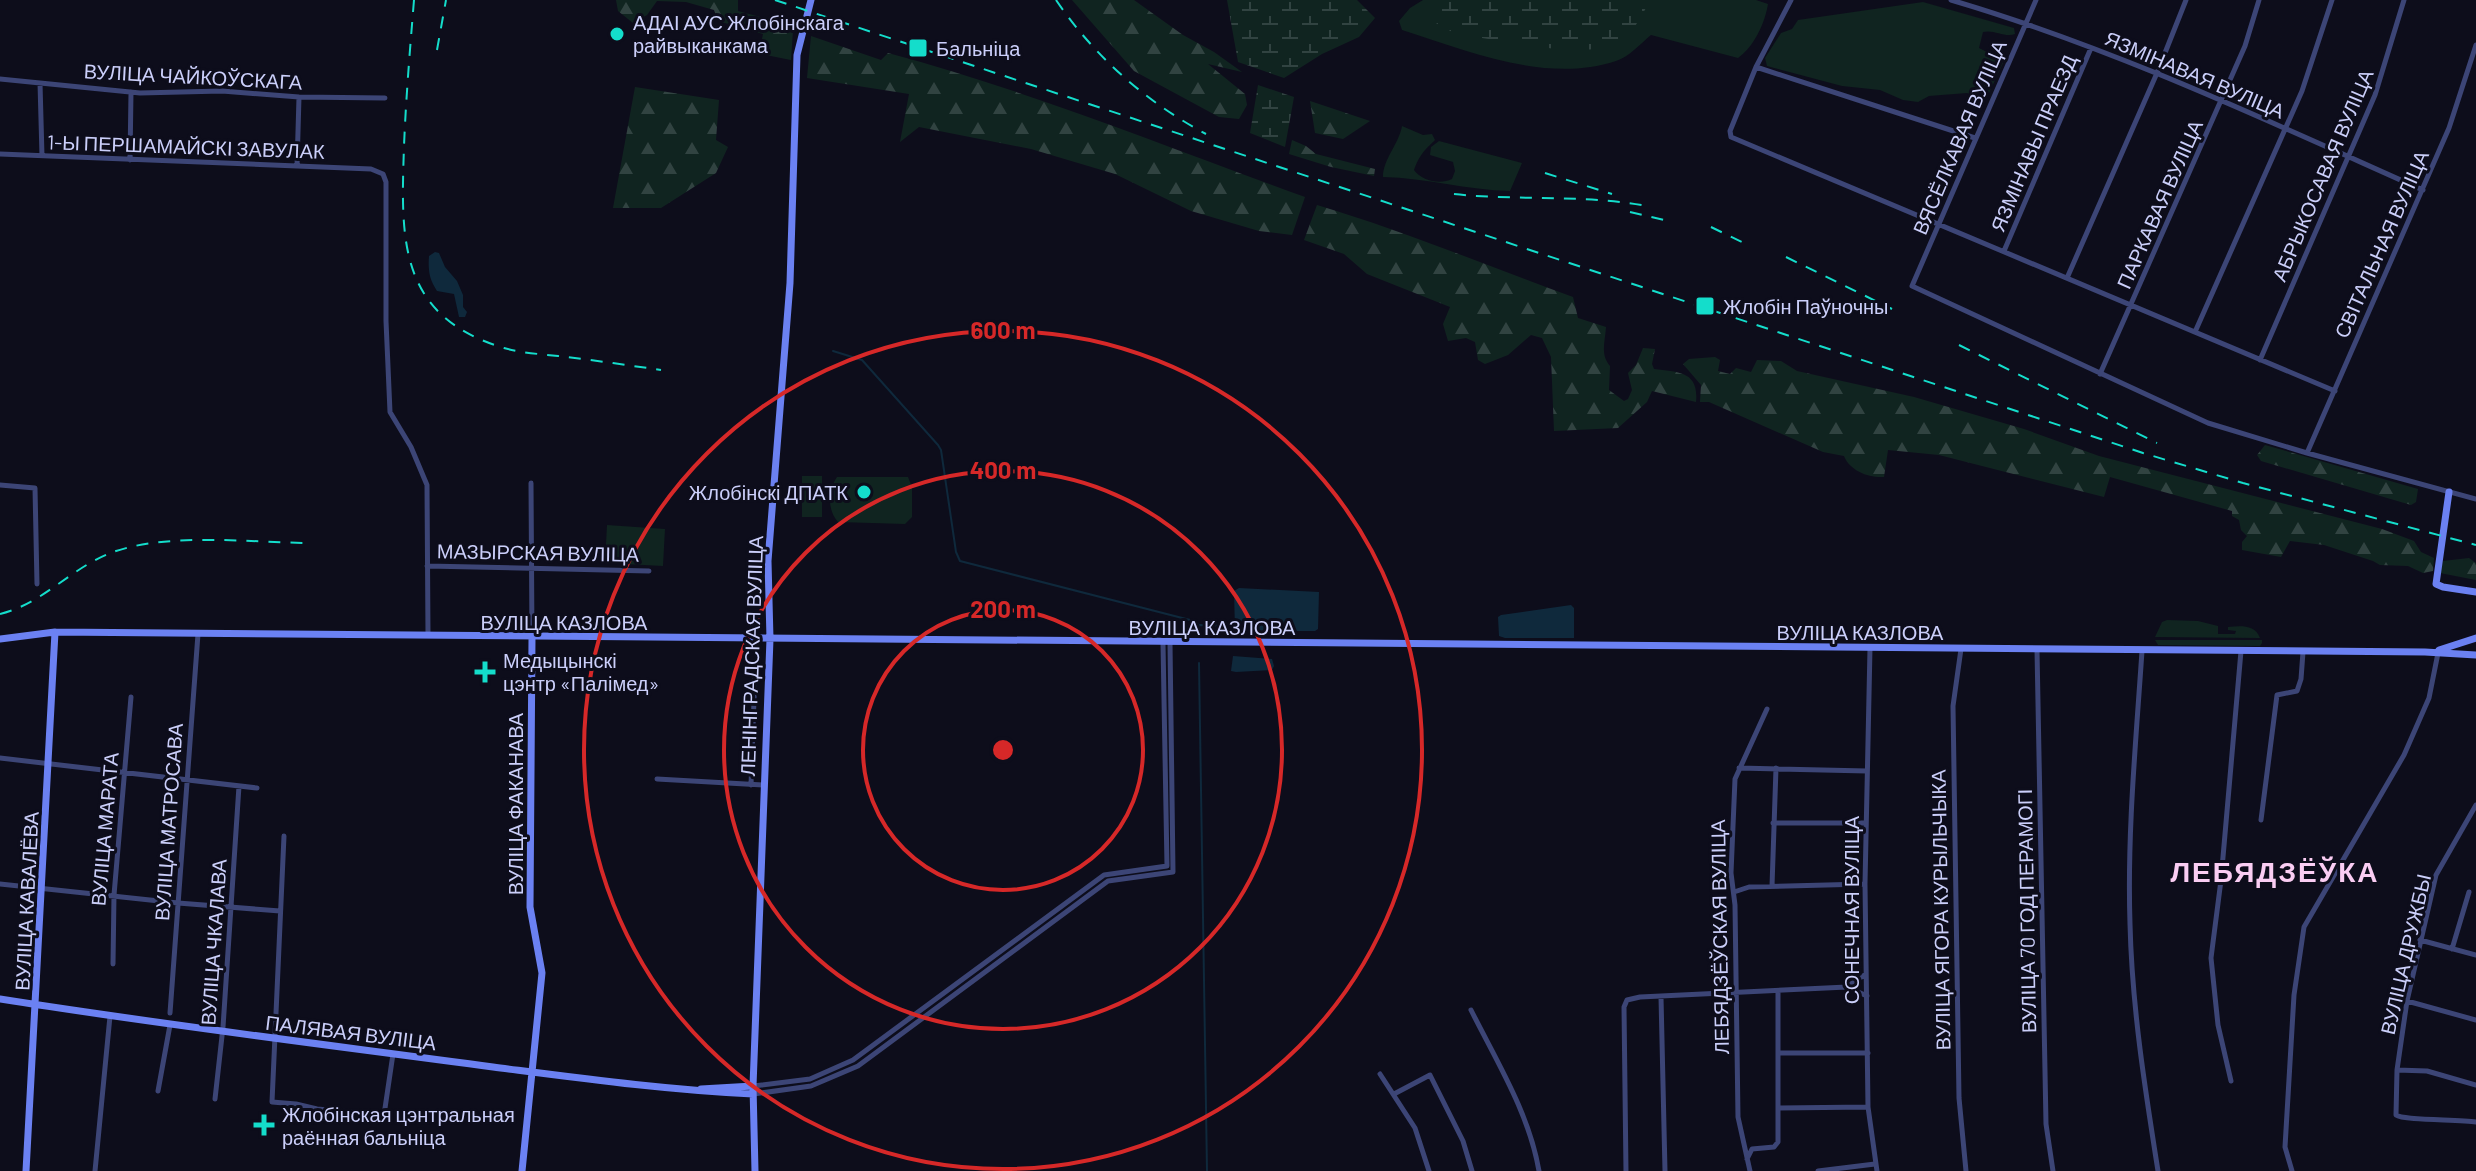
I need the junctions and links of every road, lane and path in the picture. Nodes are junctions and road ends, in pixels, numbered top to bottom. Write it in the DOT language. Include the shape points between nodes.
graph roads {
  1 [pos="811,0"];
  2 [pos="1791,0"];
  3 [pos="1951,0"];
  4 [pos="2036,0"];
  5 [pos="2186,0"];
  6 [pos="2259,0"];
  7 [pos="2332,0"];
  8 [pos="2404,0"];
  9 [pos="2026,23"];
  10 [pos="2476,45"];
  11 [pos="2091,48"];
  12 [pos="1756,67"];
  13 [pos="2157,73"];
  14 [pos="0,79"];
  15 [pos="40,83"];
  16 [pos="131,92"];
  17 [pos="299,97"];
  18 [pos="385,98"];
  19 [pos="2221,102"];
  20 [pos="2285,129"];
  21 [pos="1975,138"];
  22 [pos="0,154"];
  23 [pos="42,156"];
  24 [pos="2348,157"];
  25 [pos="130,160"];
  26 [pos="297,166"];
  27 [pos="2423,190"];
  28 [pos="1939,224"];
  29 [pos="2004,251"];
  30 [pos="2067,278"];
  31 [pos="2131,306"];
  32 [pos="2195,332"];
  33 [pos="2260,360"];
  34 [pos="2100,374"];
  35 [pos="2335,391"];
  36 [pos="2307,453"];
  37 [pos="531,483"];
  38 [pos="0,485"];
  39 [pos="2449,492"];
  40 [pos="2476,499"];
  41 [pos="427,566"];
  42 [pos="531,568"];
  43 [pos="649,571"];
  44 [pos="37,584"];
  45 [pos="2476,592"];
  46 [pos="55,632"];
  47 [pos="198,634"];
  48 [pos="428,637"];
  49 [pos="532,638"];
  50 [pos="2476,638"];
  51 [pos="0,639"];
  52 [pos="770,639"];
  53 [pos="1166,643"];
  54 [pos="1870,648"];
  55 [pos="1961,649"];
  56 [pos="2037,650"];
  57 [pos="2142,651"];
  58 [pos="2241,651"];
  59 [pos="2303,652"];
  60 [pos="2425,652"];
  61 [pos="2438,653"];
  62 [pos="2476,655"];
  63 [pos="755,672"];
  64 [pos="131,697"];
  65 [pos="1767,709"];
  66 [pos="0,758"];
  67 [pos="50,764"];
  68 [pos="1739,768"];
  69 [pos="1776,768"];
  70 [pos="1867,771"];
  71 [pos="125,772"];
  72 [pos="657,779"];
  73 [pos="187,781"];
  74 [pos="751,785"];
  75 [pos="763,785"];
  76 [pos="239,786"];
  77 [pos="257,788"];
  78 [pos="2476,805"];
  79 [pos="2261,820"];
  80 [pos="1773,823"];
  81 [pos="1866,823"];
  82 [pos="284,836"];
  83 [pos="0,884"];
  84 [pos="1865,884"];
  85 [pos="1772,886"];
  86 [pos="43,887"];
  87 [pos="1734,892"];
  88 [pos="2469,892"];
  89 [pos="114,895"];
  90 [pos="178,903"];
  91 [pos="232,908"];
  92 [pos="280,911"];
  93 [pos="2420,940"];
  94 [pos="2452,949"];
  95 [pos="2476,955"];
  96 [pos="113,964"];
  97 [pos="1866,973"];
  98 [pos="1847,987"];
  99 [pos="1778,992"];
  100 [pos="1736,994"];
  101 [pos="1867,996"];
  102 [pos="1661,997"];
  103 [pos="0,999"];
  104 [pos="2407,1001"];
  105 [pos="36,1004"];
  106 [pos="1471,1010"];
  107 [pos="170,1013"];
  108 [pos="110,1016"];
  109 [pos="2476,1020"];
  110 [pos="170,1025"];
  111 [pos="223,1032"];
  112 [pos="276,1039"];
  113 [pos="1778,1053"];
  114 [pos="1868,1053"];
  115 [pos="393,1054"];
  116 [pos="2397,1070"];
  117 [pos="533,1072"];
  118 [pos="1380,1074"];
  119 [pos="2231,1081"];
  120 [pos="2476,1085"];
  121 [pos="753,1090"];
  122 [pos="158,1091"];
  123 [pos="1394,1094"];
  124 [pos="215,1099"];
  125 [pos="1868,1107"];
  126 [pos="1779,1108"];
  127 [pos="2476,1122"];
  128 [pos="1747,1159"];
  129 [pos="1876,1168"];
  130 [pos="26,1171"];
  131 [pos="95,1171"];
  132 [pos="522,1171"];
  133 [pos="755,1171"];
  134 [pos="1429,1171"];
  135 [pos="1472,1171"];
  136 [pos="1539,1171"];
  137 [pos="1626,1171"];
  138 [pos="1665,1171"];
  139 [pos="1750,1171"];
  140 [pos="1818,1171"];
  141 [pos="1966,1171"];
  142 [pos="2053,1171"];
  143 [pos="2158,1171"];
  144 [pos="2292,1171"];
  1 -- 52 [label="main road, ЛЕНІНГРАДСКАЯ ВУЛІЦА" via="797,55 792,255 768,561"];
  2 -- 12 [label="street"];
  3 -- 9 [label="street, ЯЗМІНАВАЯ ВУЛІЦА"];
  4 -- 9 [label="street, ВЯСЁЛКАВАЯ ВУЛІЦА"];
  5 -- 13 [label="street"];
  6 -- 19 [label="street, ПАРКАВАЯ ВУЛІЦА"];
  7 -- 20 [label="street"];
  8 -- 24 [label="street, АБРЫКОСАВАЯ ВУЛІЦА" via="2375,95"];
  9 -- 11 [label="street, ЯЗМІНАВАЯ ВУЛІЦА"];
  9 -- 21 [label="street, ВЯСЁЛКАВАЯ ВУЛІЦА"];
  10 -- 27 [label="street, СВІТАЛЬНАЯ ВУЛІЦА"];
  11 -- 13 [label="street, ЯЗМІНАВАЯ ВУЛІЦА"];
  11 -- 29 [label="street, ЯЗМІНАВЫ ПРАЕЗД"];
  12 -- 21 [label="street"];
  12 -- 28 [label="street" via="1731,137"];
  13 -- 19 [label="street, ЯЗМІНАВАЯ ВУЛІЦА"];
  13 -- 30 [label="street"];
  14 -- 15 [label="street, ВУЛІЦА ЧАЙКОЎСКАГА"];
  15 -- 16 [label="street, ВУЛІЦА ЧАЙКОЎСКАГА"];
  15 -- 23 [label="street"];
  16 -- 17 [label="street, ВУЛІЦА ЧАЙКОЎСКАГА"];
  16 -- 25 [label="street"];
  17 -- 18 [label="street, ВУЛІЦА ЧАЙКОЎСКАГА"];
  17 -- 26 [label="street"];
  19 -- 20 [label="street, ЯЗМІНАВАЯ ВУЛІЦА"];
  19 -- 31 [label="street, ПАРКАВАЯ ВУЛІЦА"];
  20 -- 24 [label="street, ЯЗМІНАВАЯ ВУЛІЦА"];
  20 -- 32 [label="street"];
  21 -- 28 [label="street, ВЯСЁЛКАВАЯ ВУЛІЦА"];
  22 -- 23 [label="street, 1-Ы ПЕРШАМАЙСКІ ЗАВУЛАК"];
  23 -- 25 [label="street, 1-Ы ПЕРШАМАЙСКІ ЗАВУЛАК"];
  24 -- 27 [label="street, ЯЗМІНАВАЯ ВУЛІЦА"];
  24 -- 33 [label="street, АБРЫКОСАВАЯ ВУЛІЦА"];
  25 -- 26 [label="street, 1-Ы ПЕРШАМАЙСКІ ЗАВУЛАК"];
  26 -- 41 [label="street, 1-Ы ПЕРШАМАЙСКІ ЗАВУЛАК" via="371,169 383,174 386,182 390,412 427,485"];
  27 -- 35 [label="street, СВІТАЛЬНАЯ ВУЛІЦА"];
  28 -- 29 [label="street"];
  28 -- 34 [label="street, ВЯСЁЛКАВАЯ ВУЛІЦА" via="1912,286"];
  29 -- 30 [label="street"];
  30 -- 31 [label="street"];
  31 -- 32 [label="street"];
  31 -- 34 [label="street, ПАРКАВАЯ ВУЛІЦА"];
  32 -- 33 [label="street"];
  33 -- 35 [label="street"];
  34 -- 36 [label="street" via="2208,423"];
  35 -- 36 [label="street, СВІТАЛЬНАЯ ВУЛІЦА"];
  36 -- 39 [label="street"];
  37 -- 42 [label="street, ВУЛІЦА ФАКАНАВА"];
  38 -- 44 [label="street" via="35,488"];
  39 -- 40 [label="street"];
  39 -- 45 [label="main road" via="2436,582"];
  41 -- 42 [label="street, МАЗЫРСКАЯ ВУЛІЦА"];
  41 -- 48 [label="street"];
  42 -- 43 [label="street, МАЗЫРСКАЯ ВУЛІЦА"];
  42 -- 49 [label="street, ВУЛІЦА ФАКАНАВА"];
  46 -- 47 [label="main road, ВУЛІЦА КАЗЛОВА"];
  46 -- 51 [label="main road, ВУЛІЦА КАЗЛОВА"];
  46 -- 67 [label="main road, ВУЛІЦА КАВАЛЁВА"];
  47 -- 48 [label="main road, ВУЛІЦА КАЗЛОВА"];
  47 -- 73 [label="street, ВУЛІЦА МАТРОСАВА"];
  48 -- 49 [label="main road, ВУЛІЦА КАЗЛОВА"];
  49 -- 52 [label="main road, ВУЛІЦА КАЗЛОВА"];
  49 -- 117 [label="main road, ВУЛІЦА ФАКАНАВА" via="530,895 542,973"];
  50 -- 60 [label="main road"];
  52 -- 53 [label="main road, ВУЛІЦА КАЗЛОВА"];
  52 -- 75 [label="main road, ЛЕНІНГРАДСКАЯ ВУЛІЦА"];
  53 -- 54 [label="main road, ВУЛІЦА КАЗЛОВА"];
  53 -- 121 [label="street" via="1166,867 1104,875 874,1047 840,1067"];
  54 -- 55 [label="main road, ВУЛІЦА КАЗЛОВА"];
  54 -- 70 [label="street, СОНЕЧНАЯ ВУЛІЦА"];
  55 -- 56 [label="main road, ВУЛІЦА КАЗЛОВА"];
  55 -- 141 [label="street, ВУЛІЦА ЯГОРА КУРЫЛЬЧЫКА" via="1953,706 1959,1098"];
  56 -- 57 [label="main road, ВУЛІЦА КАЗЛОВА"];
  56 -- 142 [label="street, ВУЛІЦА 70 ГОД ПЕРАМОГІ" via="2046,1124"];
  57 -- 58 [label="main road, ВУЛІЦА КАЗЛОВА"];
  57 -- 143 [label="street" via="2130,923 2142,1070"];
  58 -- 59 [label="main road, ВУЛІЦА КАЗЛОВА"];
  58 -- 119 [label="street" via="2211,958"];
  59 -- 60 [label="main road, ВУЛІЦА КАЗЛОВА"];
  59 -- 79 [label="street" via="2297,691 2277,695"];
  60 -- 61 [label="main road"];
  61 -- 62 [label="main road"];
  61 -- 144 [label="street" via="2429,698 2404,755 2304,927 2294,995 2285,1147"];
  63 -- 74 [label="street"];
  64 -- 71 [label="street, ВУЛІЦА МАРАТА"];
  65 -- 68 [label="street, ЛЕБЯДЗЁЎСКАЯ ВУЛІЦА"];
  66 -- 67 [label="street"];
  67 -- 71 [label="street"];
  67 -- 86 [label="main road, ВУЛІЦА КАВАЛЁВА"];
  68 -- 69 [label="street"];
  68 -- 87 [label="street, ЛЕБЯДЗЁЎСКАЯ ВУЛІЦА" via="1731,857"];
  69 -- 70 [label="street"];
  69 -- 80 [label="street"];
  70 -- 81 [label="street, СОНЕЧНАЯ ВУЛІЦА"];
  71 -- 73 [label="street"];
  71 -- 89 [label="street, ВУЛІЦА МАРАТА"];
  72 -- 74 [label="street"];
  73 -- 76 [label="street"];
  73 -- 90 [label="street, ВУЛІЦА МАТРОСАВА"];
  74 -- 75 [label="street"];
  75 -- 121 [label="main road, ЛЕНІНГРАДСКАЯ ВУЛІЦА"];
  76 -- 77 [label="street"];
  76 -- 91 [label="street, ВУЛІЦА ЧКАЛАВА"];
  78 -- 93 [label="street, ВУЛІЦА ДРУЖБЫ" via="2436,875"];
  80 -- 81 [label="street"];
  80 -- 85 [label="street"];
  81 -- 84 [label="street, СОНЕЧНАЯ ВУЛІЦА"];
  82 -- 92 [label="street"];
  83 -- 86 [label="street"];
  84 -- 85 [label="street"];
  84 -- 97 [label="street, СОНЕЧНАЯ ВУЛІЦА"];
  85 -- 87 [label="street"];
  86 -- 89 [label="street"];
  86 -- 105 [label="main road, ВУЛІЦА КАВАЛЁВА"];
  87 -- 100 [label="street, ЛЕБЯДЗЁЎСКАЯ ВУЛІЦА"];
  88 -- 94 [label="street"];
  89 -- 90 [label="street"];
  89 -- 96 [label="street, ВУЛІЦА МАРАТА"];
  90 -- 91 [label="street"];
  90 -- 107 [label="street, ВУЛІЦА МАТРОСАВА"];
  91 -- 92 [label="street"];
  91 -- 111 [label="street, ВУЛІЦА ЧКАЛАВА"];
  92 -- 112 [label="street"];
  93 -- 94 [label="street"];
  93 -- 104 [label="street, ВУЛІЦА ДРУЖБЫ"];
  94 -- 95 [label="street"];
  97 -- 98 [label="street"];
  97 -- 101 [label="street, СОНЕЧНАЯ ВУЛІЦА"];
  98 -- 99 [label="street"];
  98 -- 101 [label="street"];
  99 -- 100 [label="street"];
  99 -- 113 [label="street"];
  100 -- 102 [label="street"];
  100 -- 128 [label="street, ЛЕБЯДЗЁЎСКАЯ ВУЛІЦА" via="1738,1117"];
  101 -- 114 [label="street, СОНЕЧНАЯ ВУЛІЦА"];
  102 -- 137 [label="street" via="1631,997 1624,1007"];
  102 -- 138 [label="street"];
  103 -- 105 [label="main road, ПАЛЯВАЯ ВУЛІЦА"];
  104 -- 109 [label="street"];
  104 -- 116 [label="street, ВУЛІЦА ДРУЖБЫ"];
  105 -- 108 [label="main road, ПАЛЯВАЯ ВУЛІЦА"];
  105 -- 130 [label="main road, ВУЛІЦА КАВАЛЁВА"];
  106 -- 136 [label="street" via="1520,1107"];
  108 -- 110 [label="main road, ПАЛЯВАЯ ВУЛІЦА"];
  108 -- 131 [label="street"];
  110 -- 111 [label="main road, ПАЛЯВАЯ ВУЛІЦА"];
  110 -- 122 [label="street"];
  111 -- 112 [label="main road, ПАЛЯВАЯ ВУЛІЦА"];
  111 -- 124 [label="street, ВУЛІЦА ЧКАЛАВА"];
  112 -- 115 [label="main road, ПАЛЯВАЯ ВУЛІЦА"];
  112 -- 115 [label="street" via="272,1102 317,1109 384,1115"];
  113 -- 114 [label="street"];
  113 -- 126 [label="street"];
  114 -- 125 [label="street, СОНЕЧНАЯ ВУЛІЦА"];
  115 -- 117 [label="main road, ПАЛЯВАЯ ВУЛІЦА"];
  116 -- 120 [label="street" via="2427,1071"];
  116 -- 127 [label="street, ВУЛІЦА ДРУЖБЫ" via="2398,1118"];
  117 -- 121 [label="main road, ПАЛЯВАЯ ВУЛІЦА" via="698,1090"];
  117 -- 132 [label="main road, ВУЛІЦА ФАКАНАВА"];
  118 -- 123 [label="street"];
  121 -- 133 [label="main road, ЛЕНІНГРАДСКАЯ ВУЛІЦА"];
  123 -- 134 [label="street" via="1415,1128"];
  123 -- 135 [label="street" via="1430,1075"];
  125 -- 126 [label="street"];
  125 -- 129 [label="street, СОНЕЧНАЯ ВУЛІЦА"];
  126 -- 128 [label="street" via="1777,1146 1752,1149"];
  128 -- 139 [label="street, ЛЕБЯДЗЁЎСКАЯ ВУЛІЦА"];
  129 -- 140 [label="street"];
}
